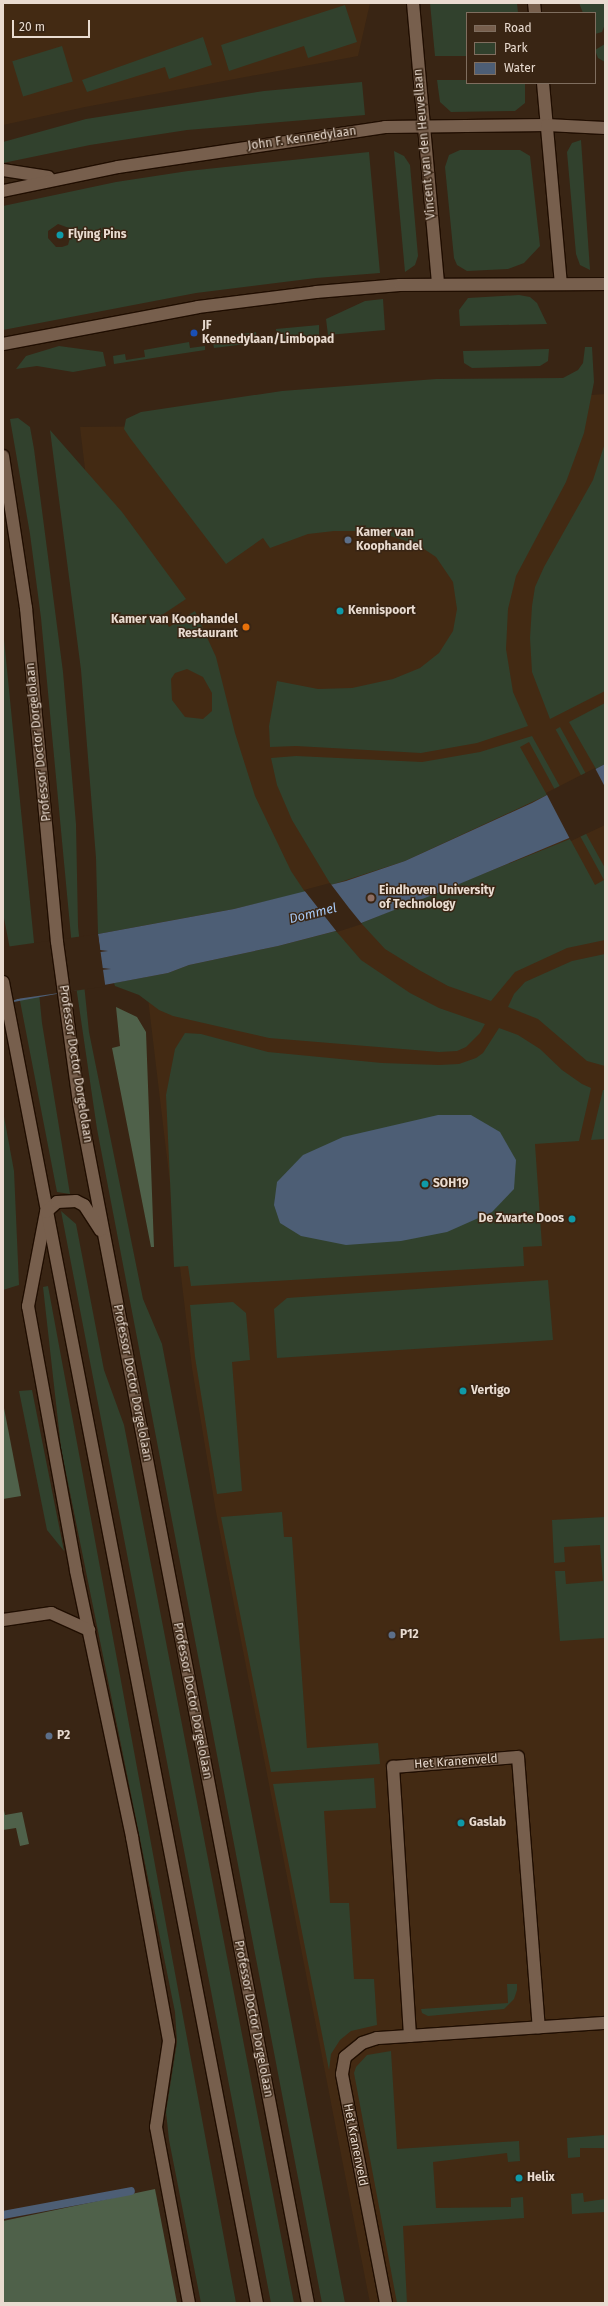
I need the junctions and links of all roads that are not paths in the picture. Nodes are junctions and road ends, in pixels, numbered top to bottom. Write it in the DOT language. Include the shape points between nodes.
graph roads {
  1 [pos="413,3"];
  2 [pos="543,84"];
  3 [pos="423,125"];
  4 [pos="547,125"];
  5 [pos="605,128"];
  6 [pos="3,170"];
  7 [pos="53,178"];
  8 [pos="3,191"];
  9 [pos="562,283"];
  10 [pos="438,284"];
  11 [pos="605,284"];
  12 [pos="3,344"];
  13 [pos="3,456"];
  14 [pos="3,982"];
  15 [pos="46,1212"];
  16 [pos="104,1238"];
  17 [pos="3,1620"];
  18 [pos="89,1630"];
  19 [pos="605,2023"];
  20 [pos="539,2027"];
  21 [pos="410,2036"];
  22 [pos="189,2303"];
  23 [pos="257,2303"];
  24 [pos="308,2303"];
  25 [pos="386,2303"];
  1 -- 3 [label="main road, Vincent van den Heuvellaan"];
  2 -- 4 [label="main road"];
  3 -- 4 [label="main road, John F. Kennedylaan"];
  3 -- 7 [label="main road, John F. Kennedylaan" via="385,127"];
  3 -- 10 [label="main road, Vincent van den Heuvellaan"];
  4 -- 5 [label="main road, John F. Kennedylaan"];
  4 -- 9 [label="main road"];
  6 -- 7 [label="main road"];
  7 -- 8 [label="main road, John F. Kennedylaan"];
  9 -- 10 [label="main road"];
  9 -- 11 [label="main road"];
  10 -- 12 [label="main road" via="394,285 268,297 106,323"];
  13 -- 16 [label="main road, Professor Doctor Dorgelolaan" via="26,608 66,1019"];
  14 -- 15 [label="main road"];
  15 -- 16 [label="main road" via="57,1202 76,1202 84,1205"];
  15 -- 18 [label="main road" via="28,1306"];
  15 -- 23 [label="main road"];
  16 -- 24 [label="main road, Professor Doctor Dorgelolaan"];
  17 -- 18 [label="main road" via="50,1613"];
  18 -- 22 [label="main road" via="132,1837 169,2041 156,2127"];
  19 -- 20 [label="main road, Het Kranenveld"];
  20 -- 21 [label="main road, Het Kranenveld"];
  20 -- 21 [label="main road, Het Kranenveld" via="518,1757 393,1767"];
  21 -- 25 [label="main road, Het Kranenveld" via="377,2038 362,2043 350,2051 342,2065"];
}
